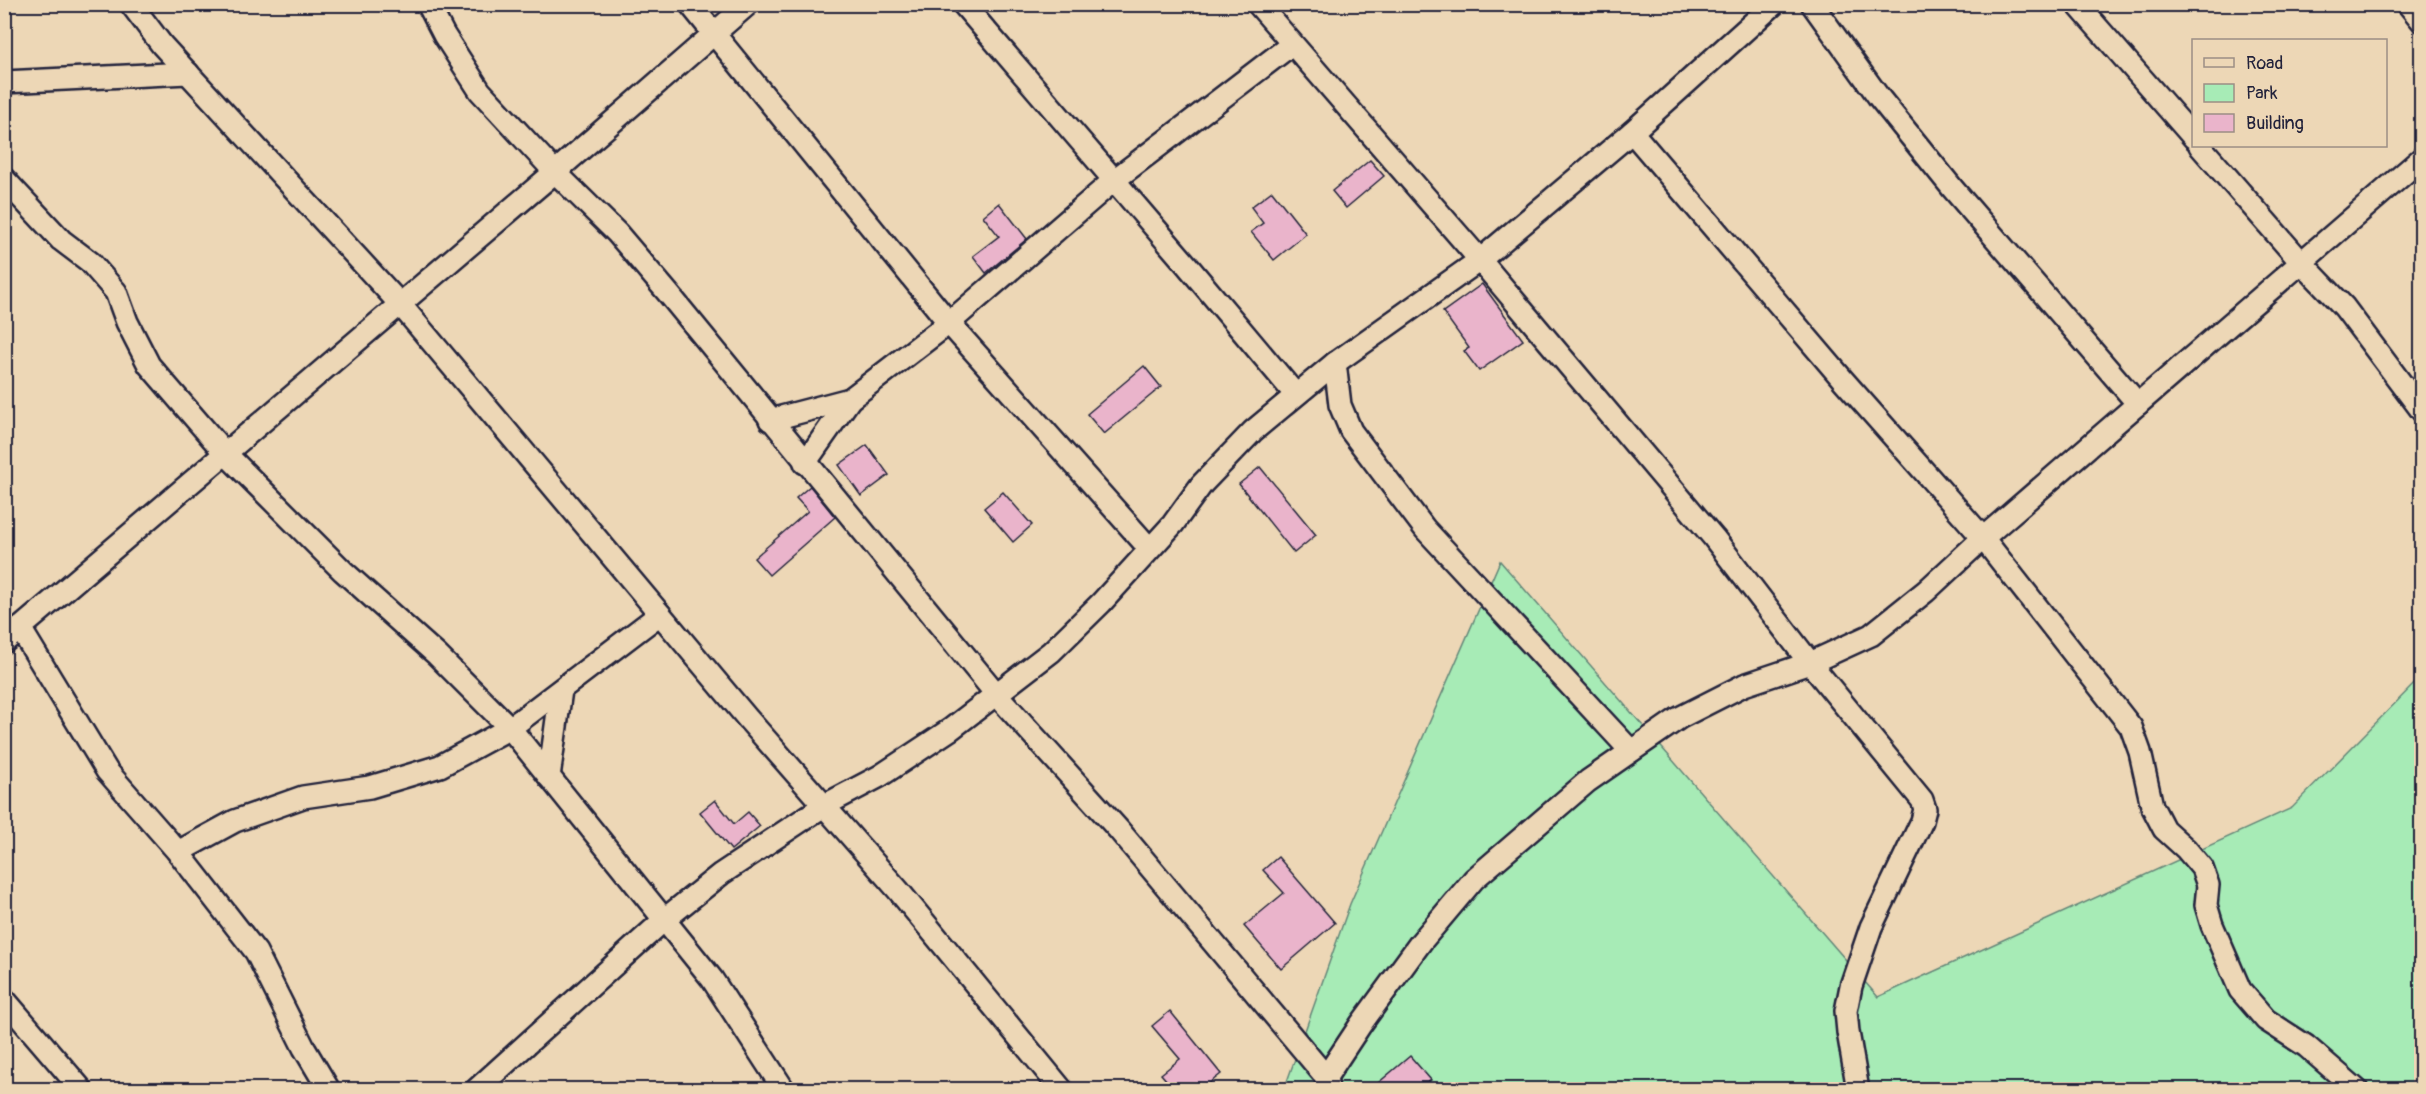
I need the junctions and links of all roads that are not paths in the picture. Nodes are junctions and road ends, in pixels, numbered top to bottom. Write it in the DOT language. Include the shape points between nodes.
graph roads {
  1 [pos="131,4"];
  2 [pos="428,4"];
  3 [pos="690,4"];
  4 [pos="748,4"];
  5 [pos="963,4"];
  6 [pos="1258,4"];
  7 [pos="1774,4"];
  8 [pos="1812,4"];
  9 [pos="2077,4"];
  10 [pos="2408,4"];
  11 [pos="2421,21"];
  12 [pos="714,33"];
  13 [pos="1291,45"];
  14 [pos="188,73"];
  15 [pos="4,82"];
  16 [pos="1632,132"];
  17 [pos="2192,137"];
  18 [pos="2201,147"];
  19 [pos="2421,158"];
  20 [pos="555,172"];
  21 [pos="4,179"];
  22 [pos="1113,181"];
  23 [pos="1480,260"];
  24 [pos="2301,262"];
  25 [pos="400,303"];
  26 [pos="949,323"];
  27 [pos="1335,363"];
  28 [pos="1295,394"];
  29 [pos="850,399"];
  30 [pos="2138,404"];
  31 [pos="2421,411"];
  32 [pos="770,420"];
  33 [pos="224,452"];
  34 [pos="805,463"];
  35 [pos="1983,538"];
  36 [pos="1149,548"];
  37 [pos="660,614"];
  38 [pos="12,635"];
  39 [pos="1810,663"];
  40 [pos="561,690"];
  41 [pos="997,696"];
  42 [pos="510,728"];
  43 [pos="1631,751"];
  44 [pos="549,777"];
  45 [pos="825,805"];
  46 [pos="178,852"];
  47 [pos="665,919"];
  48 [pos="4,999"];
  49 [pos="1327,1083"];
  50 [pos="82,1089"];
  51 [pos="329,1089"];
  52 [pos="477,1089"];
  53 [pos="784,1089"];
  54 [pos="1062,1089"];
  55 [pos="1858,1089"];
  56 [pos="2355,1089"];
  1 -- 14 [label="street"];
  2 -- 20 [label="street" via="480,91"];
  3 -- 12 [label="street"];
  4 -- 12 [label="street"];
  5 -- 22 [label="street"];
  6 -- 13 [label="street"];
  7 -- 16 [label="street"];
  8 -- 30 [label="street" via="1878,96"];
  9 -- 17 [label="street"];
  10 -- 11 [label="street"];
  12 -- 20 [label="street"];
  12 -- 26 [label="street"];
  13 -- 22 [label="street"];
  13 -- 23 [label="street"];
  14 -- 15 [label="street"];
  14 -- 25 [label="street"];
  16 -- 23 [label="street"];
  16 -- 35 [label="street"];
  18 -- 24 [label="street"];
  19 -- 24 [label="street"];
  20 -- 25 [label="street"];
  20 -- 32 [label="street" via="617,233"];
  21 -- 33 [label="street" via="116,292 149,365"];
  22 -- 26 [label="street"];
  22 -- 28 [label="street"];
  23 -- 27 [label="street"];
  23 -- 39 [label="street" via="1713,538"];
  24 -- 30 [label="street"];
  24 -- 31 [label="street" via="2344,307"];
  25 -- 33 [label="street"];
  25 -- 37 [label="street"];
  26 -- 29 [label="street"];
  26 -- 36 [label="street"];
  27 -- 28 [label="street"];
  27 -- 43 [label="street" via="1340,405 1351,431 1425,529"];
  28 -- 36 [label="street" via="1245,438"];
  29 -- 32 [label="street"];
  29 -- 34 [label="street"];
  30 -- 35 [label="street"];
  32 -- 34 [label="street"];
  33 -- 38 [label="street"];
  33 -- 42 [label="street"];
  34 -- 41 [label="street"];
  35 -- 39 [label="street" via="1871,635"];
  35 -- 56 [label="street" via="2131,727 2152,806 2164,829 2202,868 2212,925 2240,990 2266,1020 2306,1046"];
  36 -- 41 [label="street" via="1059,644"];
  37 -- 40 [label="street"];
  37 -- 45 [label="street"];
  38 -- 46 [label="street" via="107,771"];
  39 -- 43 [label="street" via="1744,685 1678,718"];
  39 -- 55 [label="street" via="1922,800 1925,809 1870,927 1851,986 1846,1011"];
  40 -- 42 [label="street"];
  40 -- 44 [label="street"];
  41 -- 45 [label="street" via="880,776"];
  41 -- 49 [label="street" via="1118,829"];
  42 -- 44 [label="street"];
  42 -- 46 [label="street" via="440,766 370,787 303,797 235,821"];
  43 -- 49 [label="street" via="1588,781 1474,879 1420,942 1360,1024"];
  44 -- 47 [label="street"];
  45 -- 47 [label="street" via="721,874"];
  45 -- 54 [label="street"];
  46 -- 51 [label="street" via="256,952"];
  47 -- 52 [label="street"];
  47 -- 53 [label="street" via="712,979"];
  48 -- 50 [label="street"];
}
